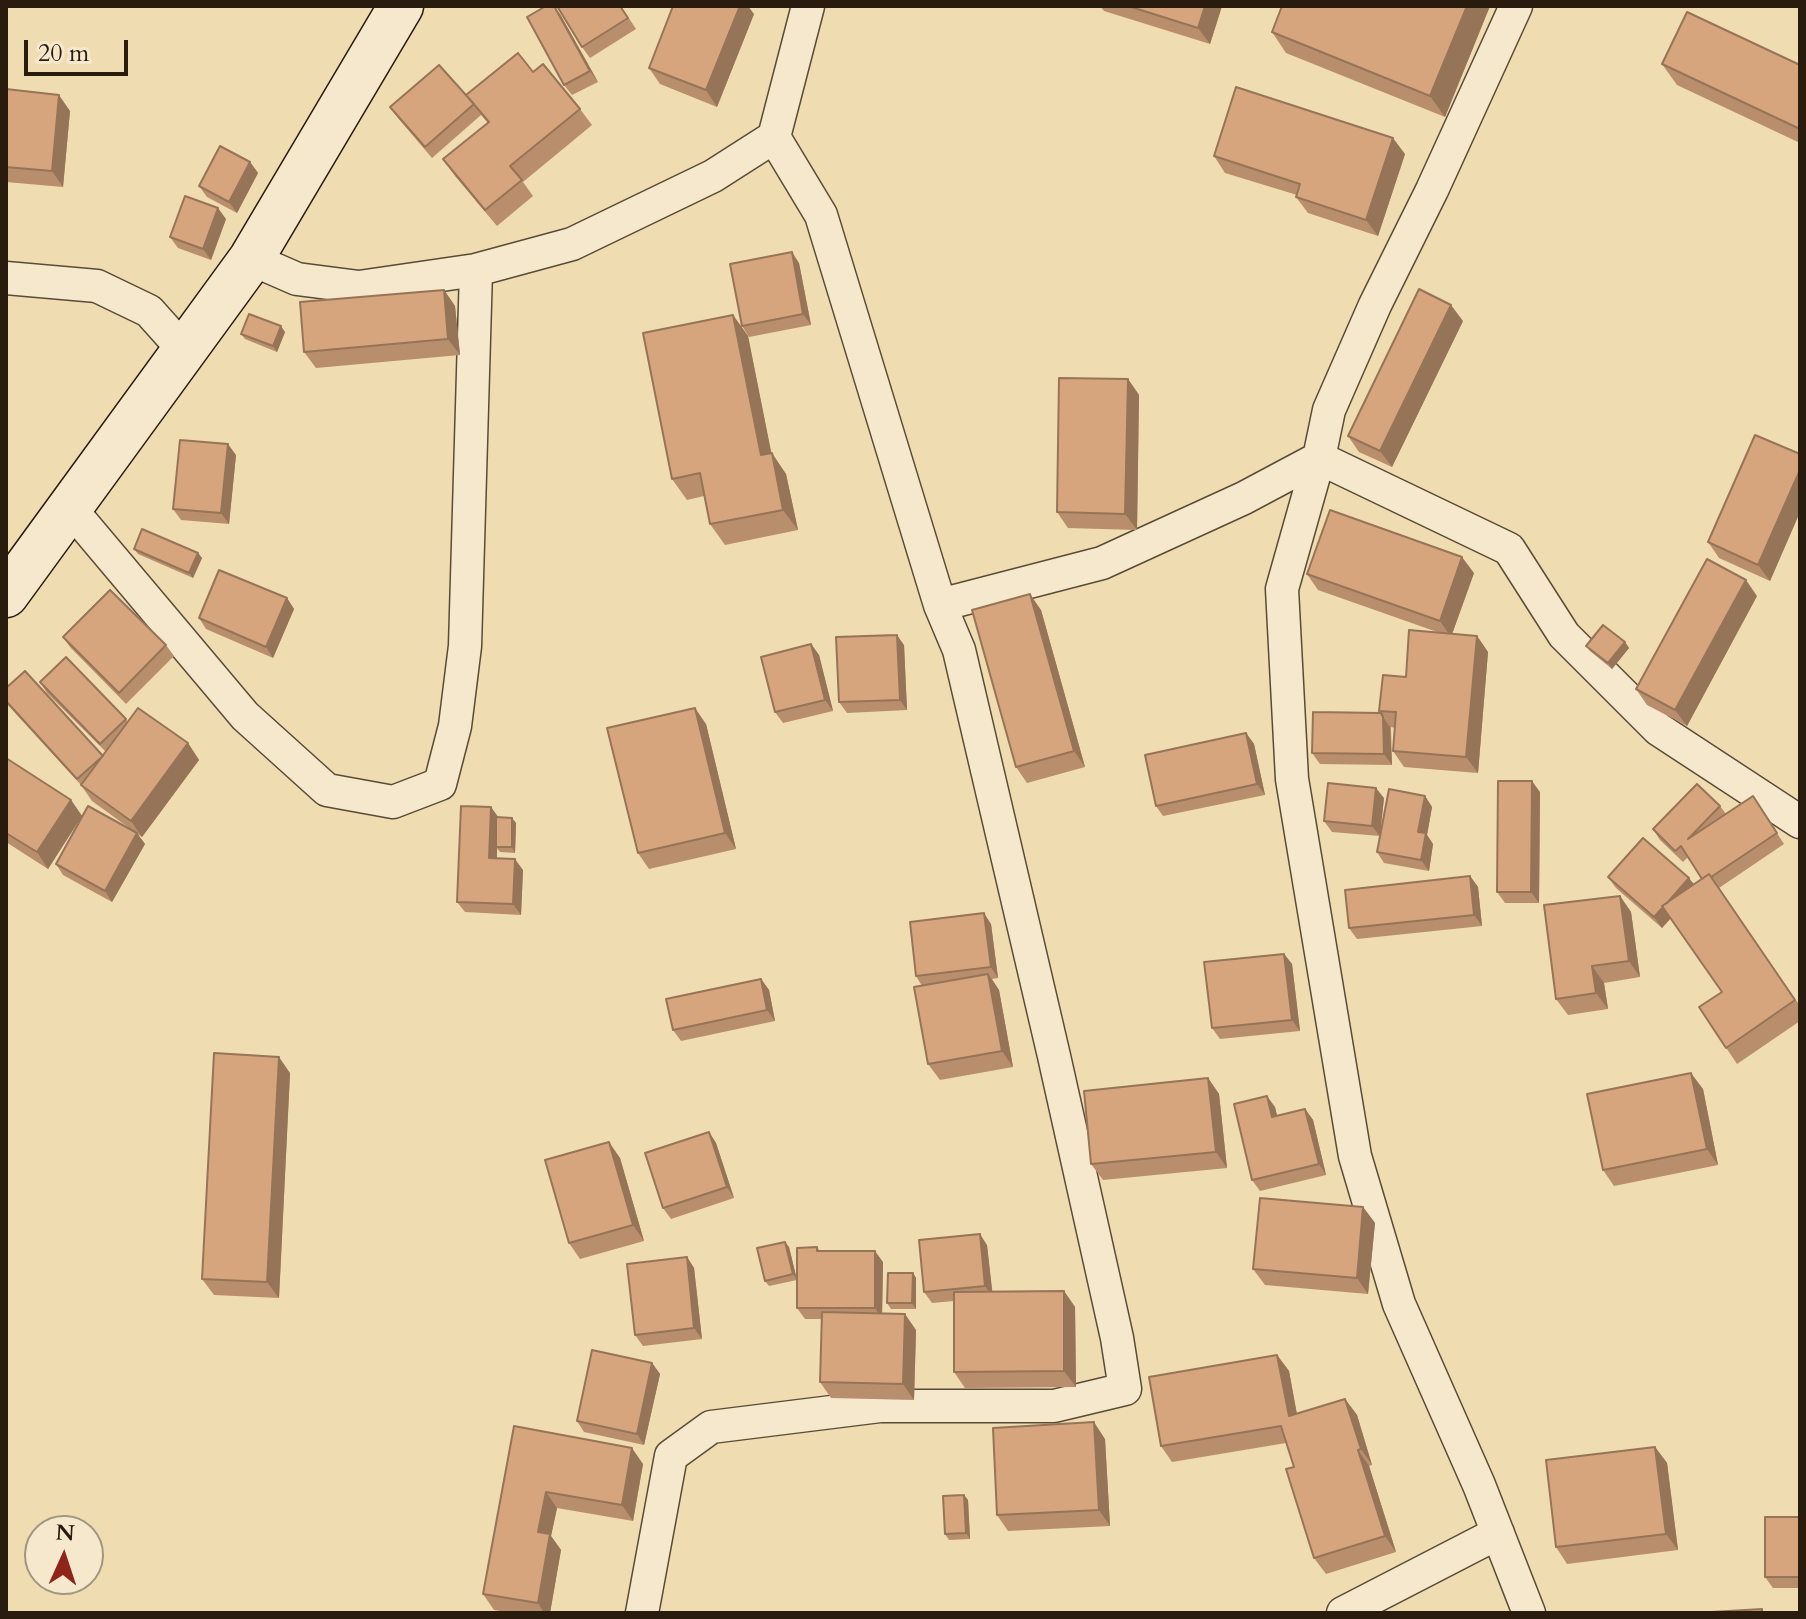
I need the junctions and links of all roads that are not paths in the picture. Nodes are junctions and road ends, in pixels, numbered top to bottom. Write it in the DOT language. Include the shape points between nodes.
graph roads {
  1 [pos="401,6"];
  2 [pos="808,6"];
  3 [pos="1516,6"];
  4 [pos="774,137"];
  5 [pos="251,259"];
  6 [pos="476,270"];
  7 [pos="6,278"];
  8 [pos="183,349"];
  9 [pos="1319,458"];
  10 [pos="69,507"];
  11 [pos="6,595"];
  12 [pos="940,605"];
  13 [pos="1800,822"];
  14 [pos="1498,1533"];
  15 [pos="642,1613"];
  16 [pos="1343,1613"];
  17 [pos="1529,1613"];
  1 -- 5 [label="main road"];
  2 -- 4 [label="street"];
  3 -- 9 [label="street" via="1329,410"];
  4 -- 6 [label="street" via="713,176 572,244"];
  4 -- 12 [label="street" via="821,215"];
  5 -- 6 [label="street" via="297,279 359,287"];
  5 -- 8 [label="main road"];
  6 -- 10 [label="street" via="465,646 455,726 440,784 393,802 327,790 245,716"];
  7 -- 8 [label="street" via="97,286 149,311"];
  8 -- 10 [label="main road"];
  9 -- 12 [label="street" via="1102,563"];
  9 -- 13 [label="street" via="1509,549 1564,635 1658,729"];
  9 -- 14 [label="street" via="1282,589 1294,795 1355,1156 1399,1304"];
  10 -- 11 [label="main road"];
  12 -- 15 [label="street" via="963,665 1125,1389 1054,1406 880,1406 711,1427 671,1456"];
  14 -- 16 [label="street"];
  14 -- 17 [label="street"];
}
